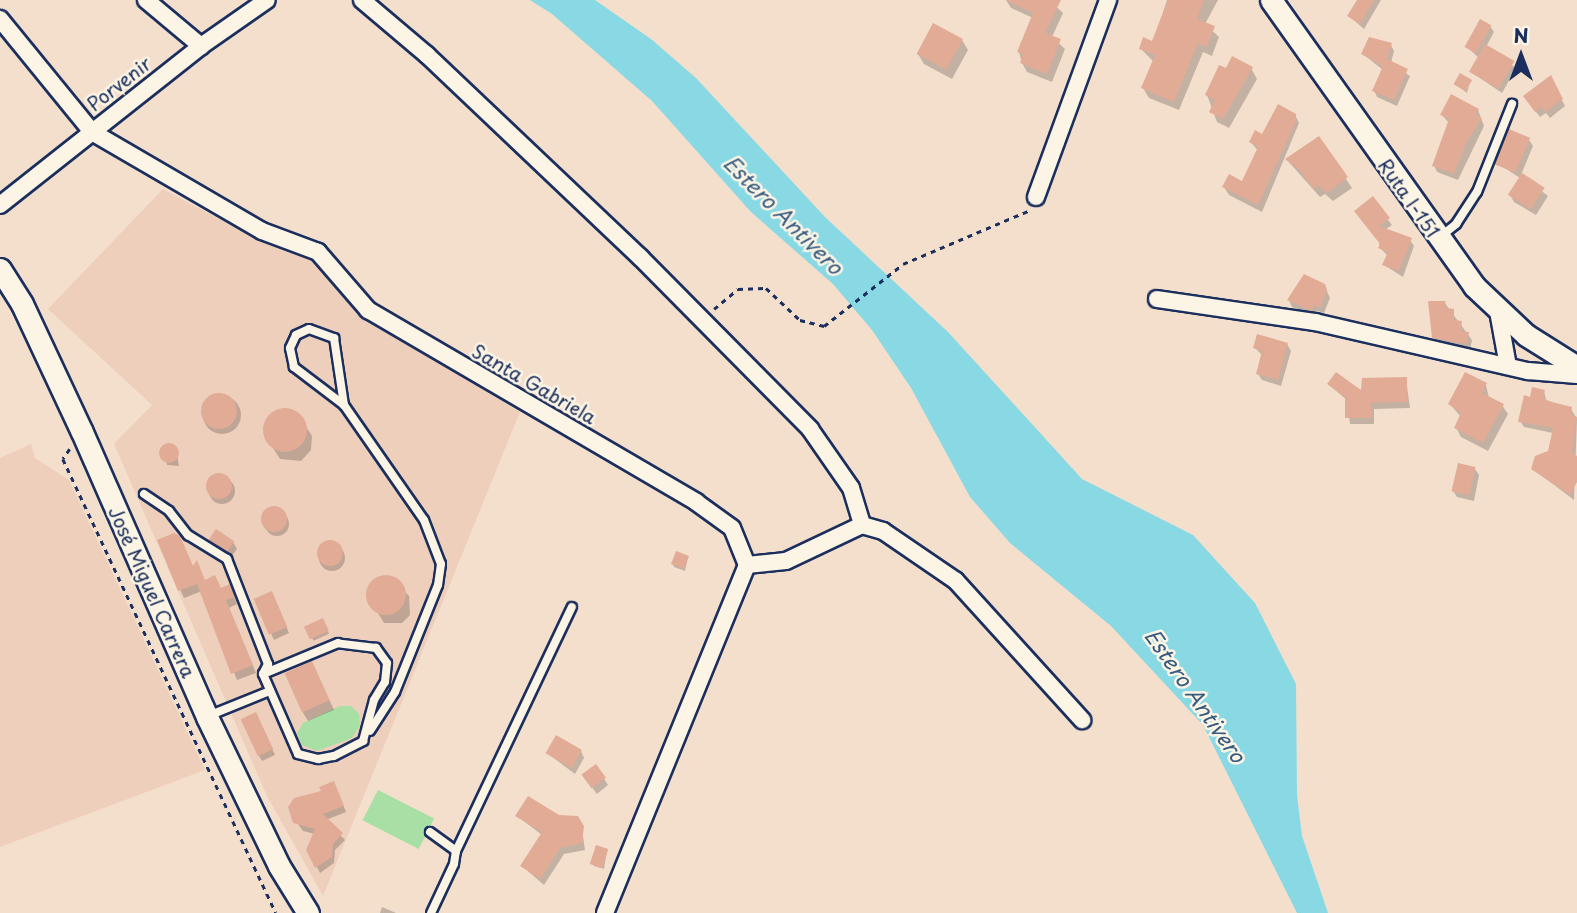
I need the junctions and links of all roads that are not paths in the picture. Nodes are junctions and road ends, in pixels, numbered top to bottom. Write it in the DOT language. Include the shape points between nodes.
graph roads {
  1 [pos="146,0"];
  2 [pos="267,0"];
  3 [pos="362,0"];
  4 [pos="1108,0"];
  5 [pos="1271,0"];
  6 [pos="0,19"];
  7 [pos="201,46"];
  8 [pos="1512,104"];
  9 [pos="92,132"];
  10 [pos="1036,197"];
  11 [pos="0,205"];
  12 [pos="1438,239"];
  13 [pos="0,269"];
  14 [pos="1157,299"];
  15 [pos="1498,311"];
  16 [pos="1508,366"];
  17 [pos="1577,367"];
  18 [pos="1577,375"];
  19 [pos="344,405"];
  20 [pos="144,494"];
  21 [pos="862,525"];
  22 [pos="747,565"];
  23 [pos="572,607"];
  24 [pos="263,674"];
  25 [pos="270,691"];
  26 [pos="207,717"];
  27 [pos="1082,720"];
  28 [pos="363,741"];
  29 [pos="430,832"];
  30 [pos="456,851"];
  31 [pos="308,913"];
  32 [pos="431,913"];
  33 [pos="605,913"];
  1 -- 7 [label="street"];
  2 -- 7 [label="street, Porvenir"];
  3 -- 21 [label="street" via="427,55 703,318 810,429 851,488"];
  4 -- 10 [label="street"];
  5 -- 12 [label="street, Ruta I-151"];
  6 -- 9 [label="street, Santa Gabriela"];
  7 -- 9 [label="street, Porvenir"];
  8 -- 12 [label="lane" via="1472,201 1456,225"];
  9 -- 11 [label="street, Porvenir"];
  9 -- 22 [label="street, Santa Gabriela" via="262,231 318,252 368,310 696,502 732,528"];
  12 -- 15 [label="street, Ruta I-151"];
  13 -- 26 [label="street, José Miguel Carrera" via="22,303 82,432"];
  14 -- 16 [label="street" via="1315,322"];
  15 -- 16 [label="street"];
  15 -- 17 [label="street, Ruta I-151"];
  16 -- 18 [label="street"];
  19 -- 19 [label="lane" via="294,367 290,348 296,335 309,329 334,338"];
  19 -- 28 [label="lane" via="424,520 440,564 438,585 395,692"];
  20 -- 24 [label="lane" via="169,511 188,535 227,559 268,664"];
  21 -- 22 [label="street" via="786,561"];
  21 -- 27 [label="street" via="883,531 956,581"];
  22 -- 33 [label="street"];
  23 -- 30 [label="lane"];
  24 -- 25 [label="lane"];
  24 -- 28 [label="lane" via="338,643 376,649 387,663 387,676 374,700"];
  25 -- 26 [label="lane"];
  25 -- 28 [label="lane" via="298,754 318,759 334,756"];
  26 -- 31 [label="street, José Miguel Carrera" via="279,866"];
  29 -- 30 [label="lane"];
  30 -- 32 [label="lane"];
}
